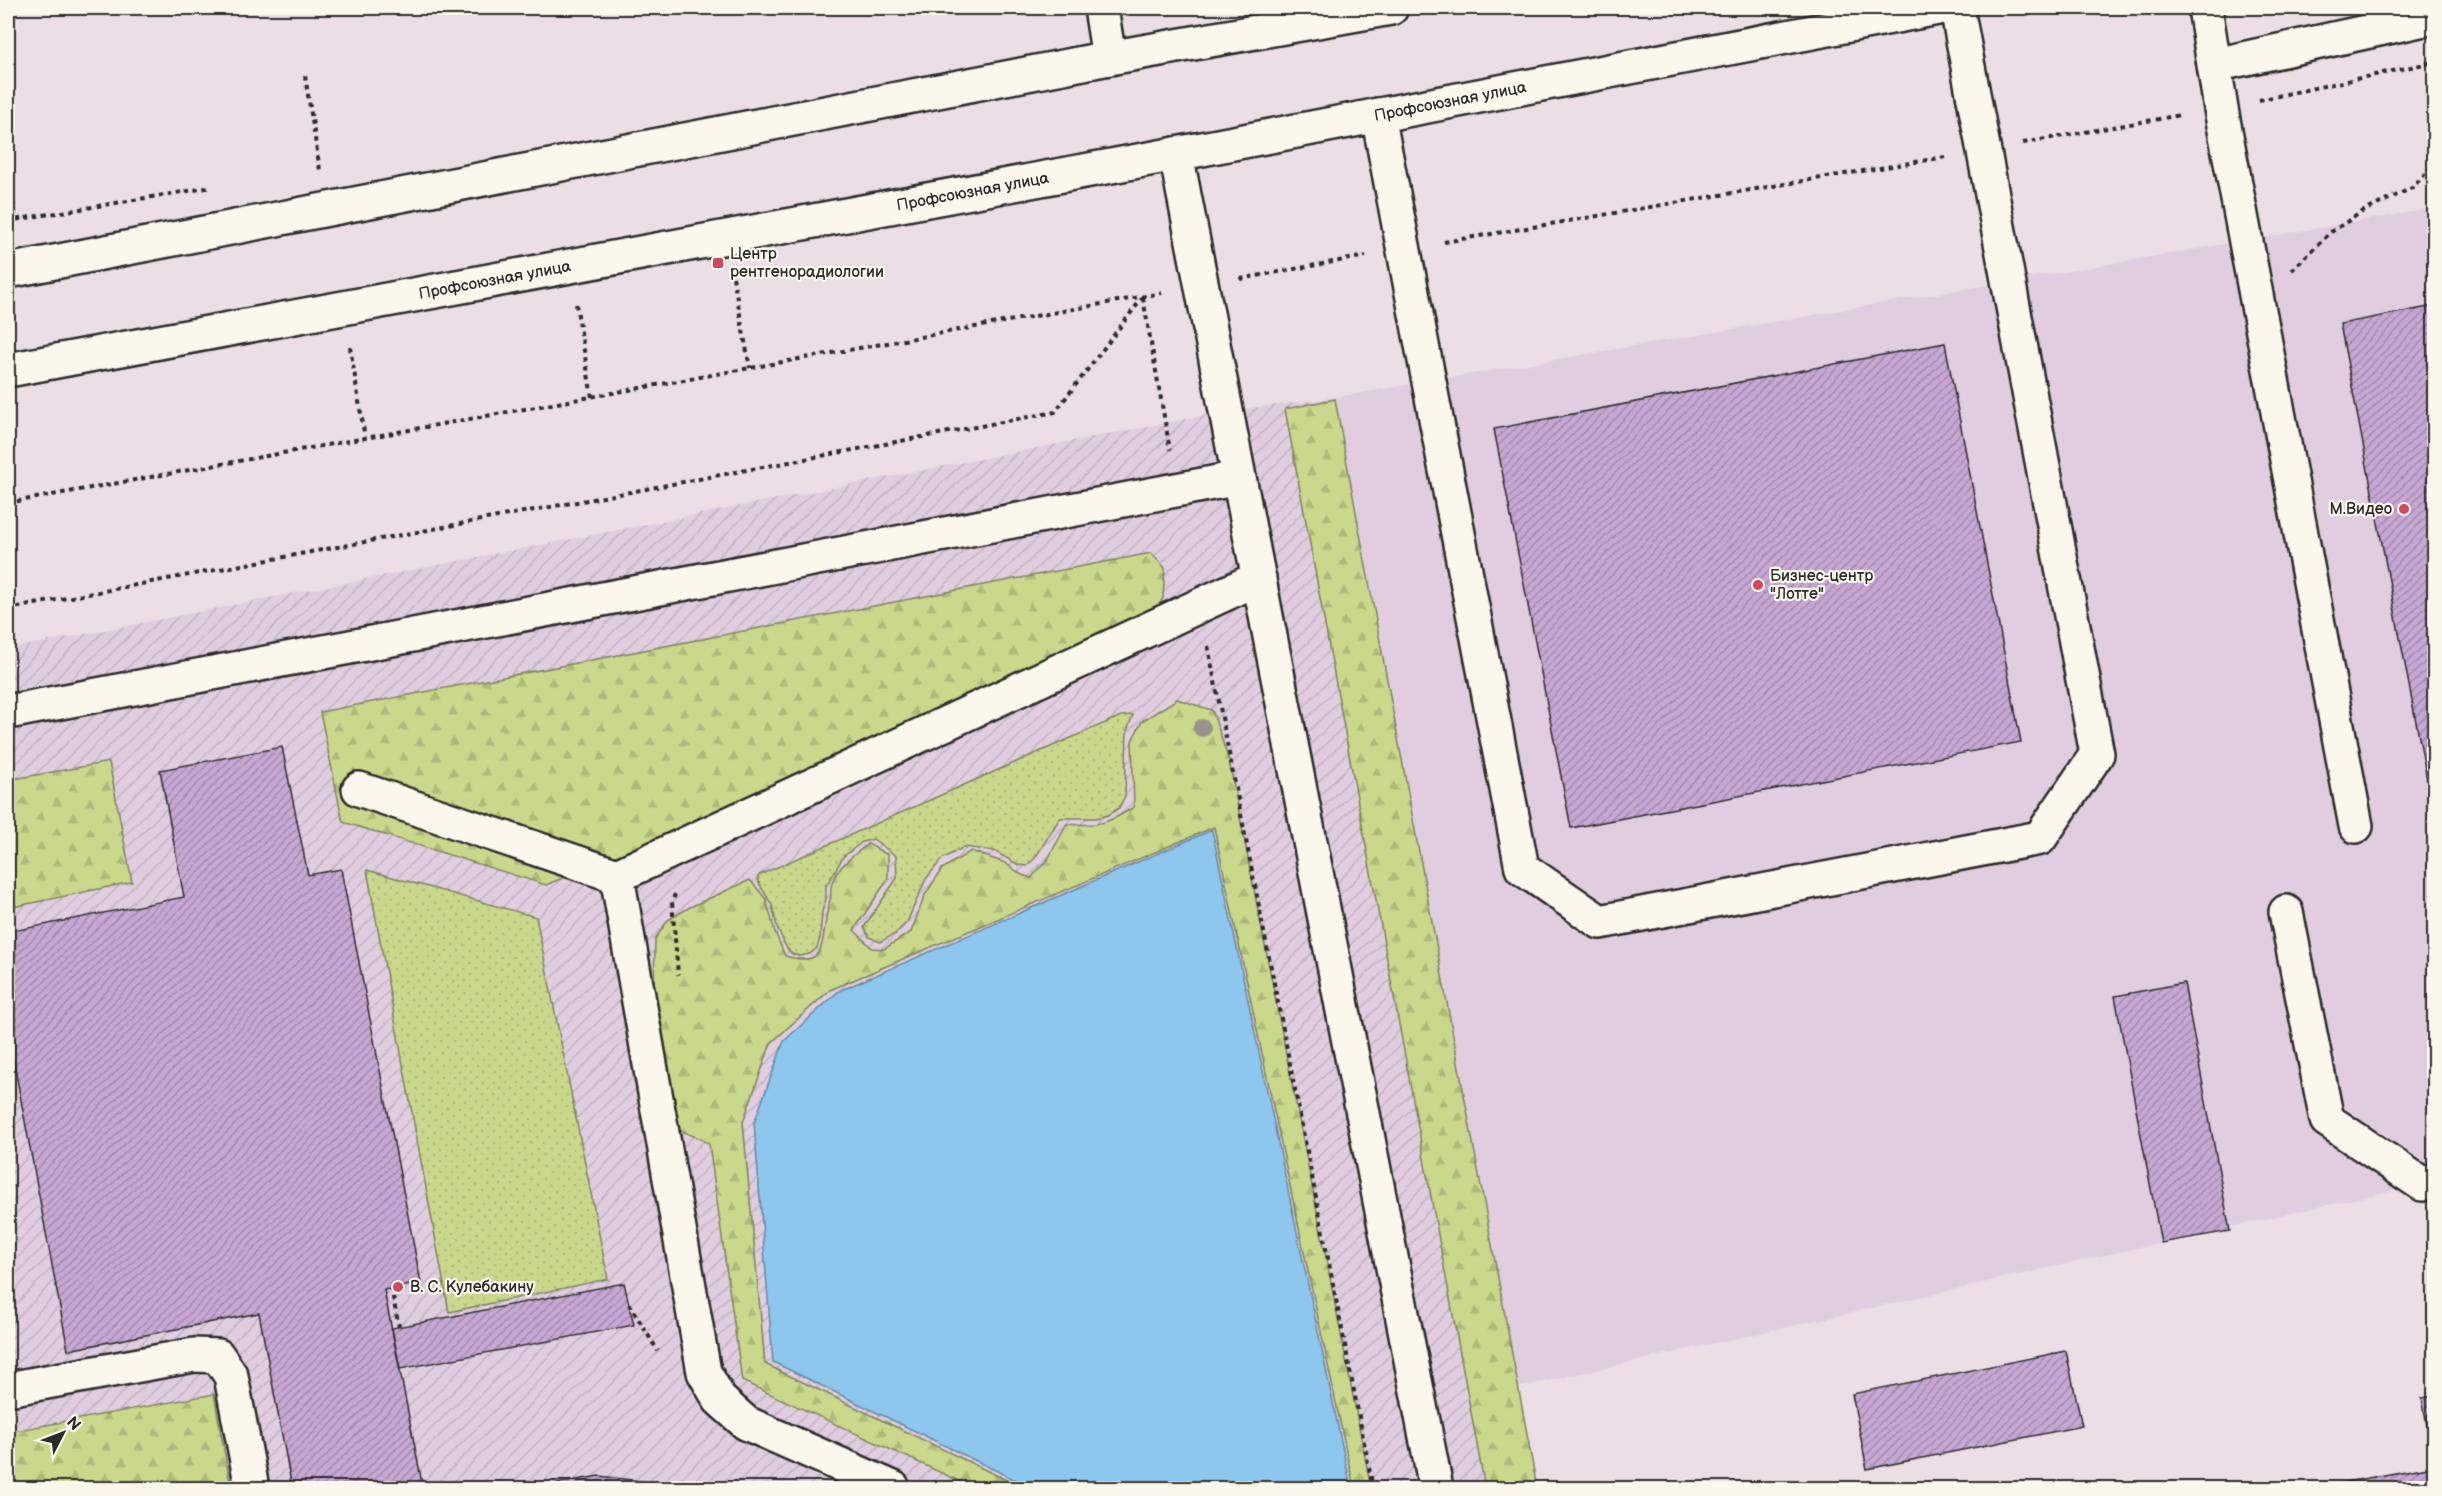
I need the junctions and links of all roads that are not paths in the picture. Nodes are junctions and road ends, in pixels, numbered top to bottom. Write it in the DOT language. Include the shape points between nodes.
graph roads {
  1 [pos="1101,8"];
  2 [pos="1391,8"];
  3 [pos="1938,8"];
  4 [pos="1957,8"];
  5 [pos="2205,8"];
  6 [pos="2434,17"];
  7 [pos="1110,58"];
  8 [pos="2215,65"];
  9 [pos="1378,115"];
  10 [pos="1176,154"];
  11 [pos="8,271"];
  12 [pos="8,370"];
  13 [pos="1239,478"];
  14 [pos="1259,578"];
  15 [pos="8,712"];
  16 [pos="359,789"];
  17 [pos="2356,826"];
  18 [pos="617,876"];
  19 [pos="2286,912"];
  20 [pos="2434,1181"];
  21 [pos="8,1389"];
  22 [pos="252,1488"];
  23 [pos="893,1488"];
  24 [pos="1436,1488"];
  1 -- 7 [label="main road"];
  2 -- 7 [label="main road"];
  3 -- 9 [label="main road, Профсоюзная улица"];
  4 -- 9 [label="main road" via="2097,754 2040,838 1600,922 1522,868"];
  5 -- 8 [label="main road"];
  6 -- 8 [label="main road"];
  7 -- 11 [label="main road"];
  8 -- 17 [label="main road"];
  9 -- 10 [label="main road, Профсоюзная улица"];
  10 -- 12 [label="main road, Профсоюзная улица"];
  10 -- 13 [label="main road"];
  13 -- 14 [label="main road"];
  13 -- 15 [label="main road"];
  14 -- 18 [label="main road"];
  14 -- 24 [label="main road"];
  16 -- 18 [label="main road"];
  18 -- 23 [label="main road" via="704,1372 720,1400 746,1423"];
  19 -- 20 [label="main road" via="2327,1120 2422,1184"];
  21 -- 22 [label="main road" via="194,1354 218,1356 231,1376"];
}
